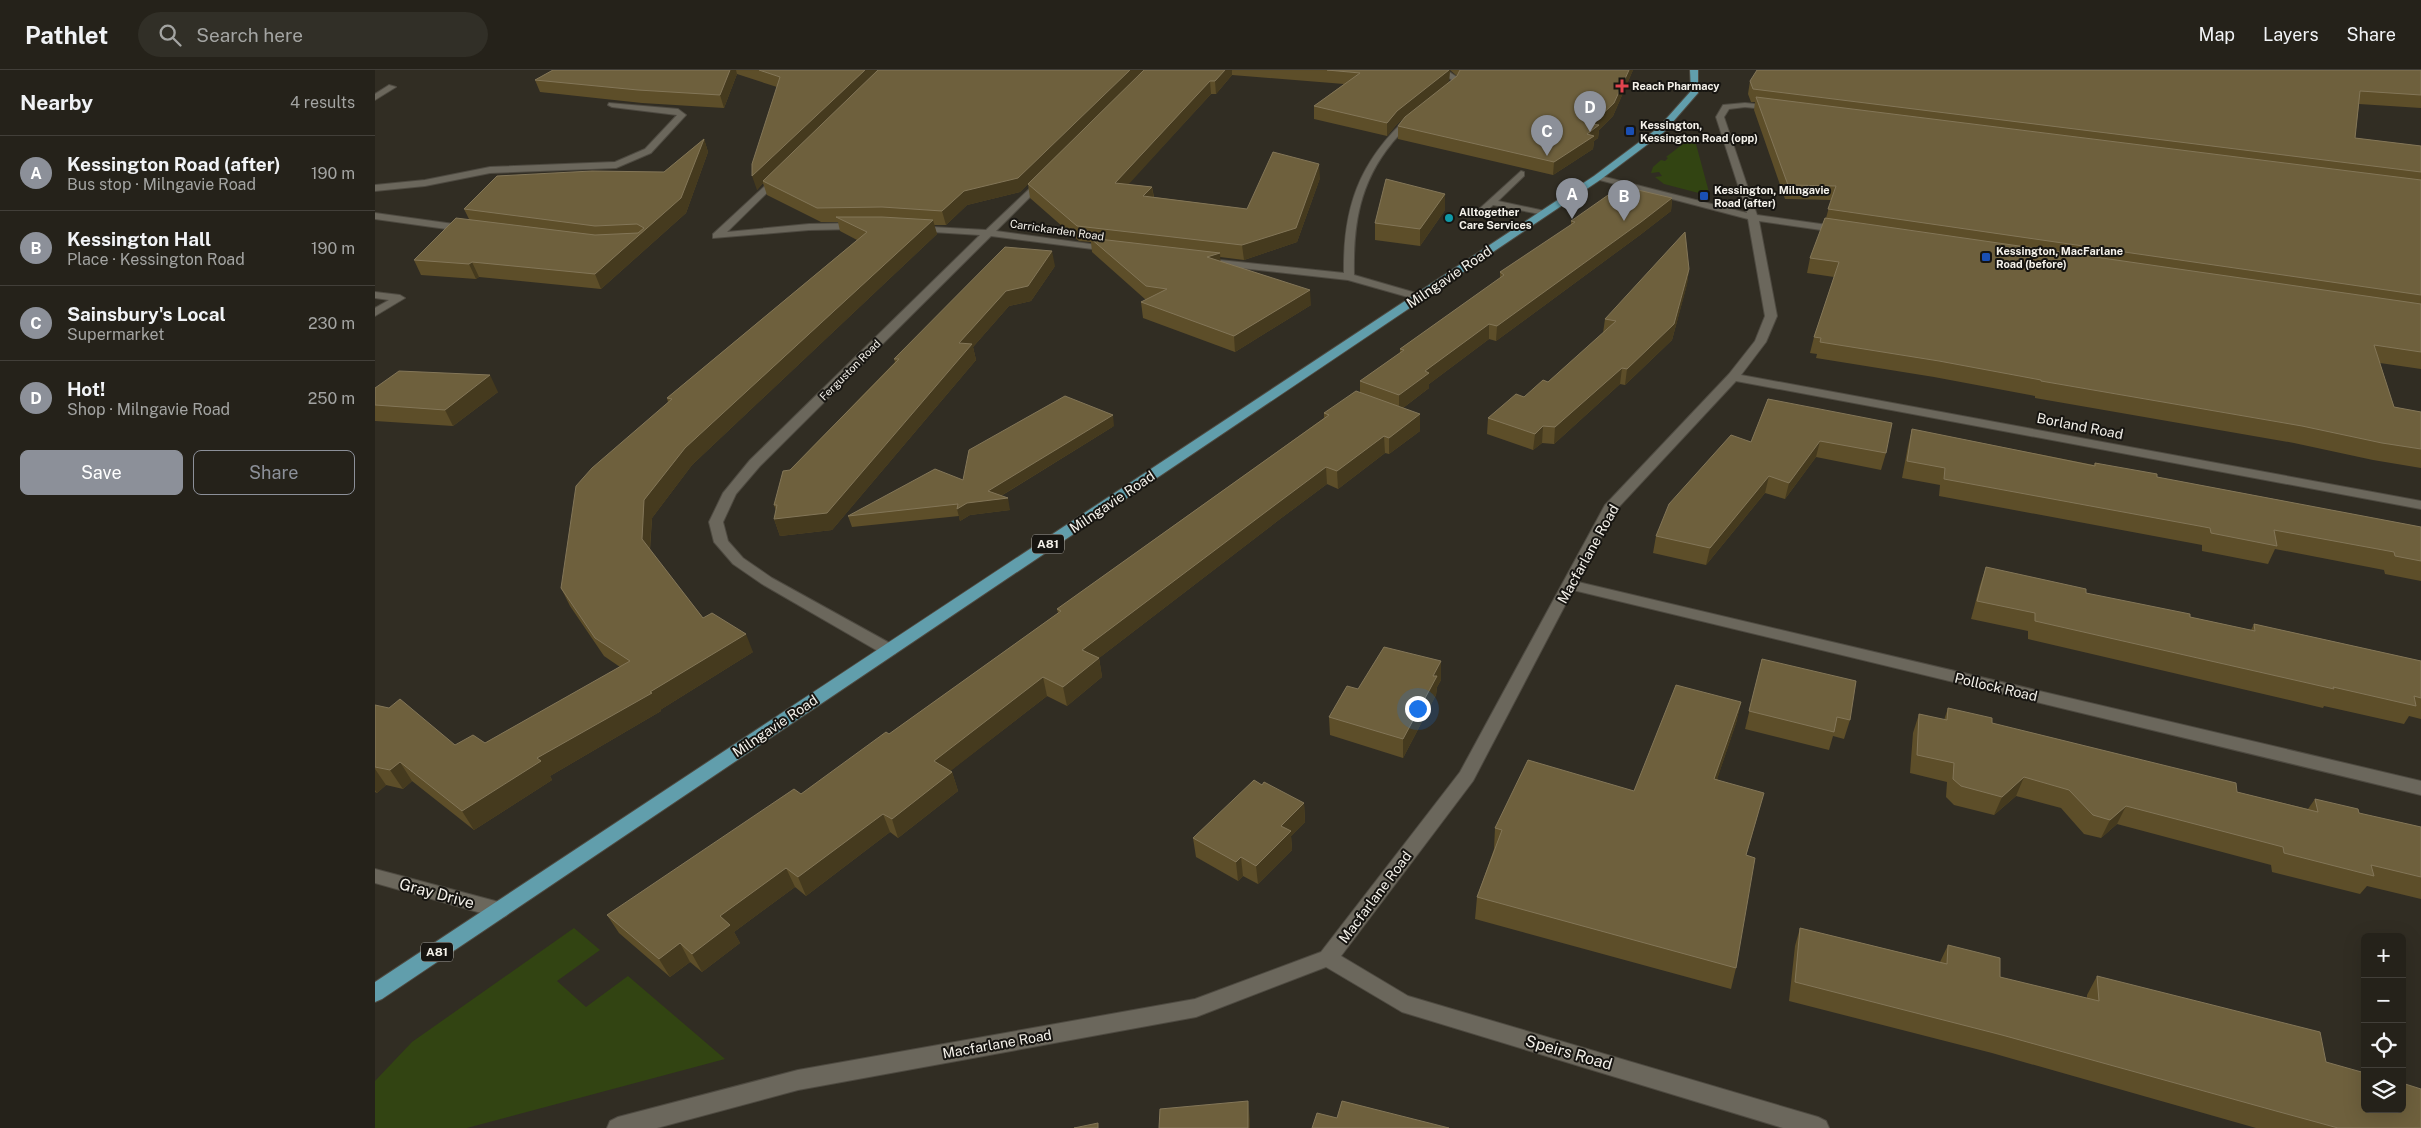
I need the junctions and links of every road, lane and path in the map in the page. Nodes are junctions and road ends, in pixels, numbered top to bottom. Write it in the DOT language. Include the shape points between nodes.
graph roads {
  1 [pos="1694,70"];
  2 [pos="1444,72"];
  3 [pos="392,87"];
  4 [pos="375,98"];
  5 [pos="1437,98"];
  6 [pos="612,105"];
  7 [pos="1780,109"];
  8 [pos="1423,110"];
  9 [pos="788,167"];
  10 [pos="1053,169"];
  11 [pos="1521,174"];
  12 [pos="1597,178"];
  13 [pos="375,188"];
  14 [pos="1491,202"];
  15 [pos="1481,213"];
  16 [pos="1543,213"];
  17 [pos="375,216"];
  18 [pos="1753,217"];
  19 [pos="867,226"];
  20 [pos="905,227"];
  21 [pos="483,231"];
  22 [pos="1852,231"];
  23 [pos="989,233"];
  24 [pos="1128,252"];
  25 [pos="1195,260"];
  26 [pos="1349,277"];
  27 [pos="375,295"];
  28 [pos="1419,298"];
  29 [pos="375,313"];
  30 [pos="1733,377"];
  31 [pos="2421,505"];
  32 [pos="1570,585"];
  33 [pos="889,650"];
  34 [pos="2421,788"];
  35 [pos="375,876"];
  36 [pos="499,910"];
  37 [pos="1328,958"];
  38 [pos="375,993"];
  39 [pos="619,1128"];
  40 [pos="1818,1128"];
  1 -- 12 [label="main road, Milngavie Road / A81" via="1695,91 1661,130"];
  2 -- 5 [label="street" via="1456,78 1452,86"];
  3 -- 4 [label="street"];
  6 -- 13 [label="street" via="682,115 648,151 616,165 490,170 425,183"];
  7 -- 18 [label="street, Macfarlane Road" via="1745,105 1726,107 1720,116"];
  8 -- 26 [label="street" via="1401,127 1374,160 1357,200 1349,235"];
  9 -- 19 [label="street" via="717,236 809,227"];
  10 -- 23 [label="street, Ferguston Road"];
  11 -- 14 [label="street"];
  12 -- 16 [label="main road, Milngavie Road / A81"];
  12 -- 18 [label="street"];
  14 -- 15 [label="street"];
  14 -- 16 [label="street"];
  16 -- 28 [label="main road, Milngavie Road / A81"];
  17 -- 21 [label="street"];
  18 -- 22 [label="street"];
  18 -- 30 [label="street, Macfarlane Road" via="1771,316 1760,342"];
  20 -- 23 [label="street, Carrickarden Road"];
  23 -- 24 [label="street, Carrickarden Road"];
  23 -- 33 [label="street, Ferguston Road" via="755,463 730,492 717,522 721,542 738,561 767,581"];
  25 -- 26 [label="street"];
  26 -- 28 [label="street"];
  27 -- 29 [label="street" via="400,298"];
  28 -- 33 [label="main road, Milngavie Road / A81"];
  30 -- 31 [label="street, Borland Road"];
  30 -- 32 [label="street, Macfarlane Road" via="1610,508"];
  32 -- 34 [label="street, Pollock Road"];
  32 -- 37 [label="street, Macfarlane Road" via="1467,776"];
  33 -- 36 [label="main road, Milngavie Road / A81"];
  35 -- 36 [label="street, Gray Drive"];
  36 -- 38 [label="main road, Milngavie Road / A81"];
  37 -- 39 [label="street, Macfarlane Road" via="1196,1008 798,1080"];
  37 -- 40 [label="street, Speirs Road" via="1402,1003"];
}
